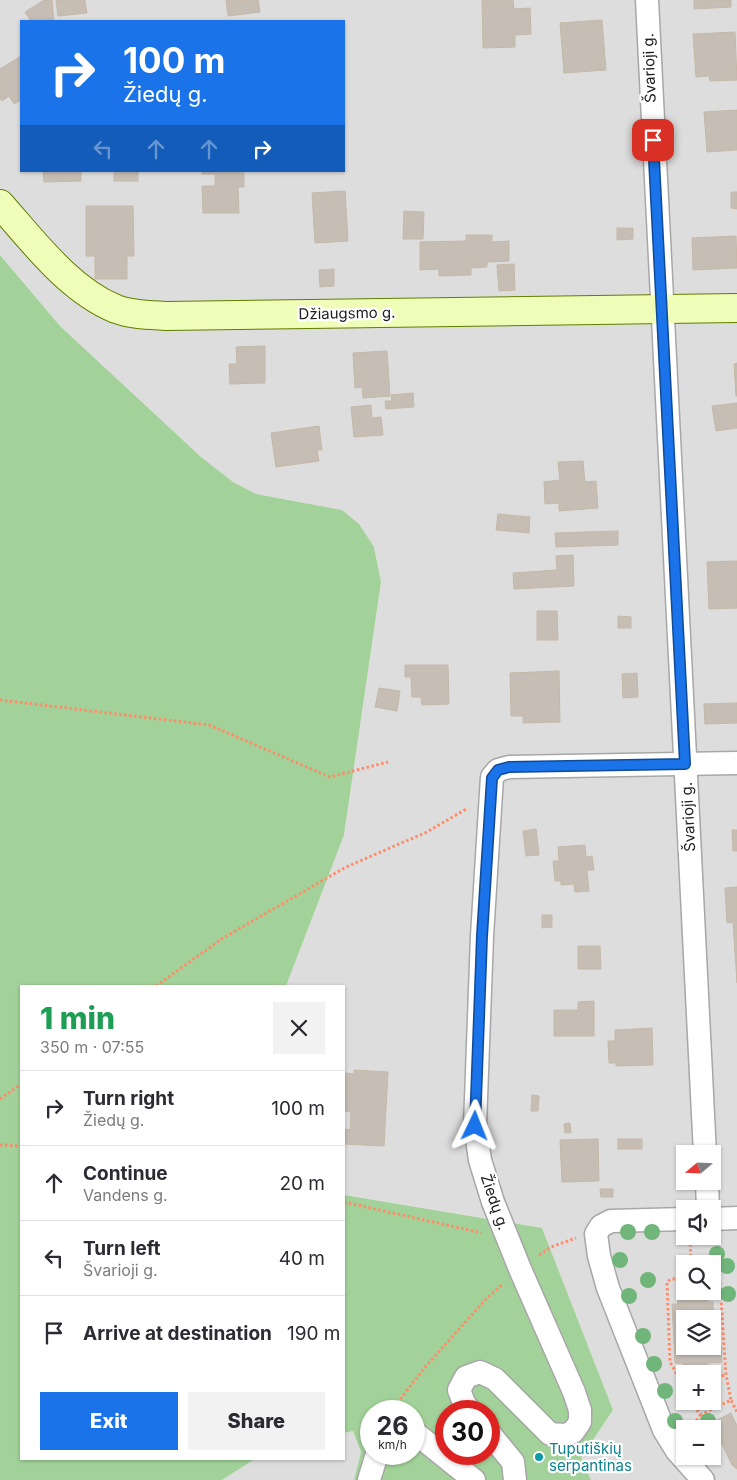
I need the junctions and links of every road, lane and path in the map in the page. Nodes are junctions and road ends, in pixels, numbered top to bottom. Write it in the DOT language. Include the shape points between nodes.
graph roads {
  1 [pos="647,0"];
  2 [pos="0,204"];
  3 [pos="737,308"];
  4 [pos="662,309"];
  5 [pos="0,700"];
  6 [pos="388,762"];
  7 [pos="737,763"];
  8 [pos="685,764"];
  9 [pos="490,796"];
  10 [pos="157,985"];
  11 [pos="20,1085"];
  12 [pos="0,1100"];
  13 [pos="0,1145"];
  14 [pos="705,1145"];
  15 [pos="20,1146"];
  16 [pos="345,1202"];
  17 [pos="737,1218"];
  18 [pos="721,1219"];
  19 [pos="676,1220"];
  20 [pos="508,1238"];
  21 [pos="577,1238"];
  22 [pos="534,1258"];
  23 [pos="676,1280"];
  24 [pos="486,1299"];
  25 [pos="721,1299"];
  26 [pos="676,1373"];
  27 [pos="726,1375"];
  28 [pos="721,1376"];
  29 [pos="400,1400"];
  30 [pos="463,1400"];
  31 [pos="731,1400"];
  32 [pos="697,1410"];
  33 [pos="737,1412"];
  34 [pos="700,1415"];
  35 [pos="697,1420"];
  36 [pos="425,1441"];
  37 [pos="500,1446"];
  38 [pos="374,1465"];
  39 [pos="369,1480"];
  40 [pos="474,1480"];
  41 [pos="515,1480"];
  42 [pos="703,1480"];
  1 -- 4 [label="street, Švarioji g."];
  2 -- 4 [label="street, Džiaugsmo g." via="55,266 83,289 118,310 140,314"];
  3 -- 4 [label="street, Džiaugsmo g."];
  4 -- 8 [label="street, Švarioji g."];
  5 -- 6 [label="path" via="209,724 330,777"];
  7 -- 8 [label="street"];
  8 -- 9 [label="street, Žiedų g." via="509,767 498,770 492,778"];
  8 -- 14 [label="street, Švarioji g."];
  9 -- 10 [label="path" via="427,832 346,867 223,938"];
  9 -- 20 [label="street, Žiedų g." via="475,1126 480,1160"];
  11 -- 12 [label="path"];
  13 -- 15 [label="path"];
  16 -- 20 [label="path"];
  17 -- 18 [label="street"];
  19 -- 42 [label="street" via="611,1221 601,1226 596,1234 608,1288 664,1430 677,1451"];
  20 -- 30 [label="street, Žiedų g." via="574,1392 580,1422 573,1432 550,1434 495,1379 480,1372 466,1376 459,1390"];
  21 -- 22 [label="path" via="551,1247"];
  23 -- 26 [label="path" via="668,1282 670,1362"];
  24 -- 29 [label="path"];
  25 -- 27 [label="path"];
  27 -- 28 [label="path"];
  27 -- 31 [label="path"];
  31 -- 33 [label="path"];
  31 -- 34 [label="path"];
  32 -- 34 [label="path"];
  34 -- 35 [label="path"];
  36 -- 40 [label="street"];
  37 -- 41 [label="street" via="513,1462"];
  38 -- 39 [label="street"];
}
